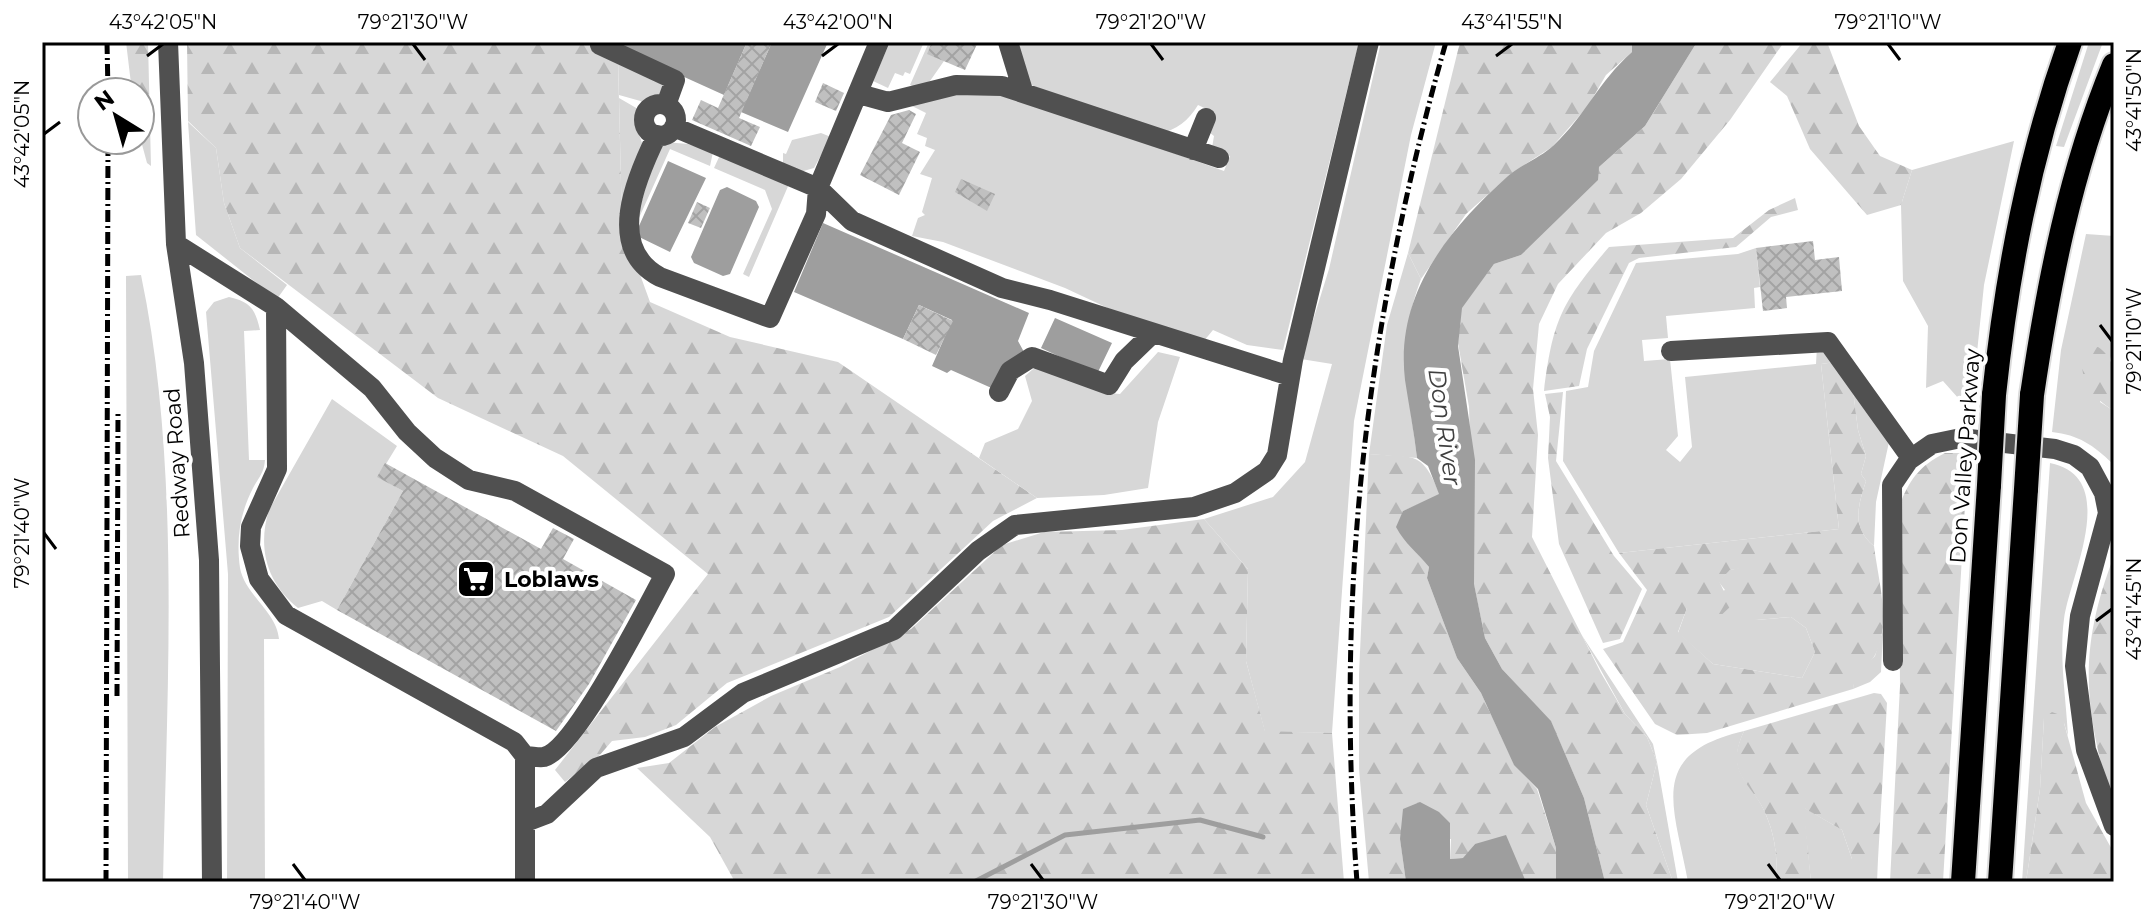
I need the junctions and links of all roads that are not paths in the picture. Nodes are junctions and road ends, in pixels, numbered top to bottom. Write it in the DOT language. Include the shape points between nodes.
graph roads {
  1 [pos="168,42"];
  2 [pos="602,42"];
  3 [pos="879,42"];
  4 [pos="1008,42"];
  5 [pos="1369,42"];
  6 [pos="2070,42"];
  7 [pos="2114,65"];
  8 [pos="1023,91"];
  9 [pos="859,94"];
  10 [pos="666,105"];
  11 [pos="1206,118"];
  12 [pos="665,131"];
  13 [pos="1193,150"];
  14 [pos="1219,158"];
  15 [pos="818,188"];
  16 [pos="176,244"];
  17 [pos="276,307"];
  18 [pos="1152,334"];
  19 [pos="1671,351"];
  20 [pos="1290,376"];
  21 [pos="999,392"];
  22 [pos="1911,458"];
  23 [pos="1893,661"];
  24 [pos="525,756"];
  25 [pos="526,822"];
  26 [pos="2114,826"];
  27 [pos="212,882"];
  28 [pos="525,882"];
  29 [pos="1963,882"];
  30 [pos="2000,882"];
  1 -- 16 [label="street, Redway Road"];
  2 -- 10 [label="street" via="675,80"];
  3 -- 9 [label="street"];
  4 -- 8 [label="street"];
  5 -- 20 [label="street"];
  6 -- 29 [label="highway, Don Valley Parkway, bridge" via="2033,159 2012,252 1994,395"];
  7 -- 30 [label="highway, bridge" via="2068,197 2032,395"];
  8 -- 9 [label="street" via="969,84 882,102"];
  8 -- 13 [label="street"];
  9 -- 15 [label="street"];
  10 -- 12 [label="street" via="675,117"];
  10 -- 12 [label="street" via="655,105 645,115 646,126"];
  11 -- 13 [label="street"];
  12 -- 15 [label="street"];
  12 -- 15 [label="street" via="633,199 631,250 660,277 765,319 774,314 816,214"];
  13 -- 14 [label="street"];
  15 -- 18 [label="street" via="852,221 1002,288"];
  16 -- 17 [label="street"];
  16 -- 27 [label="street, Redway Road" via="194,363 209,560"];
  17 -- 24 [label="street" via="277,469 251,527 259,579 286,615 514,742"];
  17 -- 24 [label="street" via="372,388 435,458 469,480 515,491 665,574 614,668 565,742 546,757"];
  18 -- 20 [label="street"];
  18 -- 21 [label="street" via="1124,361 1109,385 1032,357 1010,371"];
  19 -- 22 [label="street" via="1828,342"];
  20 -- 25 [label="street" via="1277,455 1259,479 1194,507 1015,525 978,551 894,630 743,693 684,737 596,768 547,814"];
  22 -- 23 [label="street" via="1892,485"];
  22 -- 26 [label="street" via="1932,444 1961,438 2055,449 2090,467 2108,513 2080,616 2075,666 2086,750"];
  24 -- 25 [label="street"];
  25 -- 28 [label="street"];
}
